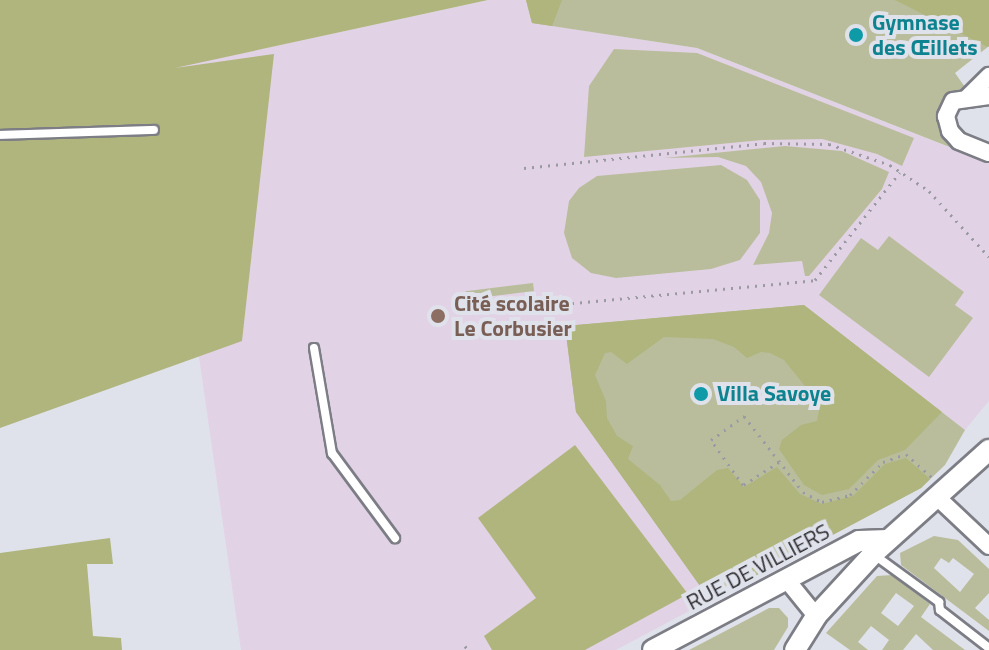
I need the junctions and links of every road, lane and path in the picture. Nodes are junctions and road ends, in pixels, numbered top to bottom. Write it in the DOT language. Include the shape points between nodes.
graph roads {
  1 [pos="989,76"];
  2 [pos="989,96"];
  3 [pos="968,97"];
  4 [pos="154,130"];
  5 [pos="0,135"];
  6 [pos="989,153"];
  7 [pos="524,168"];
  8 [pos="900,172"];
  9 [pos="989,257"];
  10 [pos="532,307"];
  11 [pos="314,348"];
  12 [pos="989,450"];
  13 [pos="779,462"];
  14 [pos="932,477"];
  15 [pos="938,498"];
  16 [pos="985,536"];
  17 [pos="395,538"];
  18 [pos="880,547"];
  19 [pos="786,579"];
  20 [pos="816,616"];
  21 [pos="803,647"];
  22 [pos="989,648"];
  23 [pos="653,650"];
  1 -- 3 [label="street"];
  2 -- 3 [label="street"];
  3 -- 6 [label="street" via="953,101 946,122 959,141"];
  4 -- 5 [label="lane"];
  7 -- 8 [label="path" via="806,142 852,150"];
  8 -- 9 [label="path" via="929,191"];
  8 -- 10 [label="path" via="815,280"];
  11 -- 17 [label="lane" via="332,453"];
  12 -- 15 [label="street"];
  13 -- 13 [label="path" via="744,416 711,440 743,485"];
  13 -- 14 [label="path" via="803,492 822,502 850,495 883,462 906,454"];
  15 -- 16 [label="street"];
  15 -- 18 [label="street"];
  18 -- 19 [label="street, RUE DE VILLIERS" via="859,541"];
  18 -- 20 [label="street"];
  18 -- 22 [label="lane" via="939,602 940,610"];
  19 -- 20 [label="street"];
  19 -- 23 [label="street, RUE DE VILLIERS"];
  20 -- 21 [label="street"];
}
